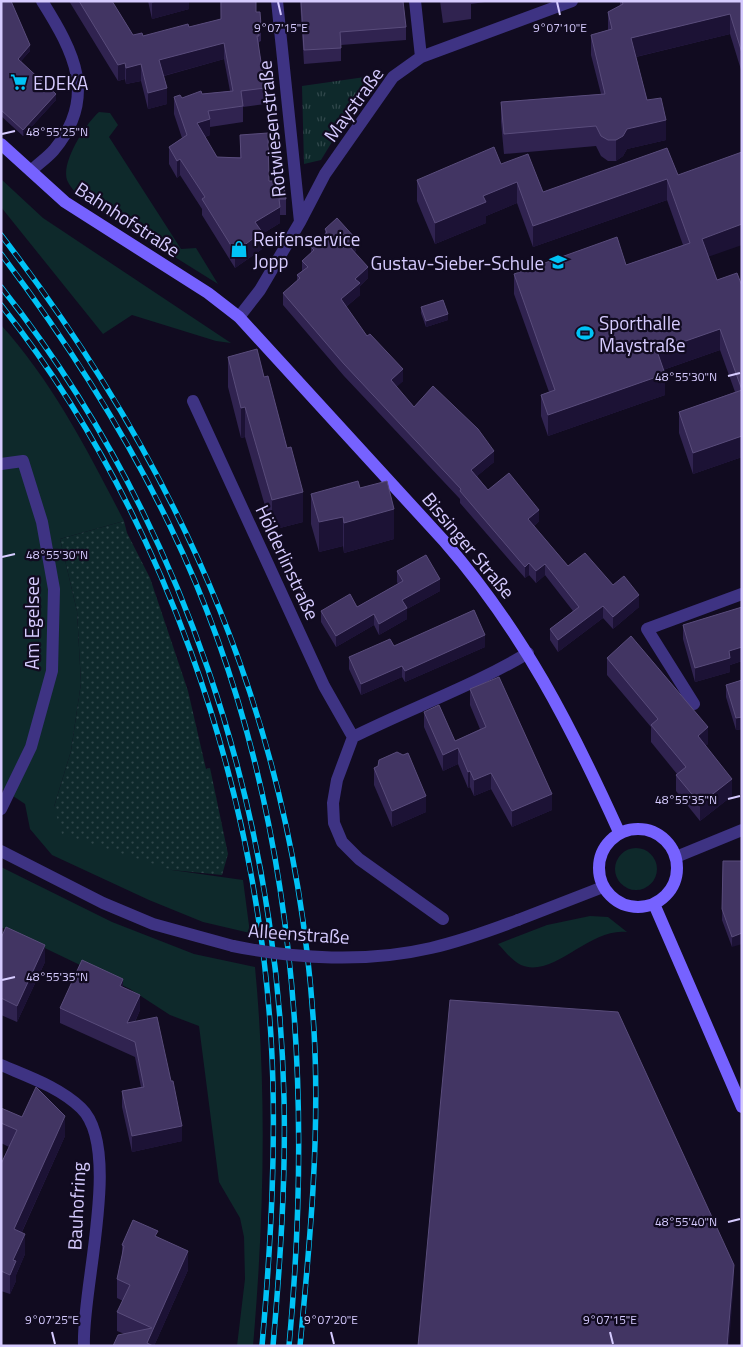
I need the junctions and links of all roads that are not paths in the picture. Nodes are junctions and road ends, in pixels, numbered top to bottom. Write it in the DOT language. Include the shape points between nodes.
graph roads {
  1 [pos="42,1"];
  2 [pos="276,1"];
  3 [pos="415,1"];
  4 [pos="572,1"];
  5 [pos="421,57"];
  6 [pos="1,144"];
  7 [pos="31,171"];
  8 [pos="300,222"];
  9 [pos="239,317"];
  10 [pos="193,401"];
  11 [pos="1,464"];
  12 [pos="742,594"];
  13 [pos="528,653"];
  14 [pos="694,704"];
  15 [pos="353,737"];
  16 [pos="1,808"];
  17 [pos="742,830"];
  18 [pos="619,832"];
  19 [pos="1,851"];
  20 [pos="676,857"];
  21 [pos="602,887"];
  22 [pos="654,904"];
  23 [pos="443,919"];
  24 [pos="1,1065"];
  25 [pos="742,1107"];
  26 [pos="81,1344"];
  1 -- 7 [label="street" via="72,53 79,98 70,127 52,153"];
  2 -- 8 [label="street, Rotwiesenstraße"];
  3 -- 5 [label="street"];
  4 -- 5 [label="street, Maystraße"];
  5 -- 8 [label="street, Maystraße" via="393,77 325,174"];
  6 -- 7 [label="main road, Bahnhofstraße"];
  7 -- 9 [label="main road, Bahnhofstraße" via="65,202 208,293"];
  8 -- 9 [label="street, Maystraße" via="260,290"];
  9 -- 13 [label="main road, Bissinger Straße" via="474,575"];
  10 -- 15 [label="street, Hölderlinstraße" via="324,686"];
  11 -- 16 [label="street, Am Egelsee" via="23,461 42,522 54,589 52,671 30,747"];
  12 -- 14 [label="street" via="647,628"];
  13 -- 15 [label="street" via="495,672"];
  13 -- 18 [label="main road, Bissinger Straße" via="584,754"];
  15 -- 23 [label="street" via="337,780 333,803 334,823 342,842 359,859"];
  17 -- 20 [label="street"];
  18 -- 20 [label="main road" via="633,828 660,834"];
  18 -- 21 [label="main road" via="609,840 600,856 598,874"];
  19 -- 21 [label="street, Alleenstraße, bridge" via="103,903 153,924 233,946 333,958 429,949 475,936"];
  20 -- 22 [label="main road" via="677,873 671,889"];
  21 -- 22 [label="main road" via="620,903 643,907"];
  22 -- 25 [label="main road"];
  24 -- 26 [label="street, Bauhofring" via="62,1092 83,1109 96,1135 100,1173"];
}
